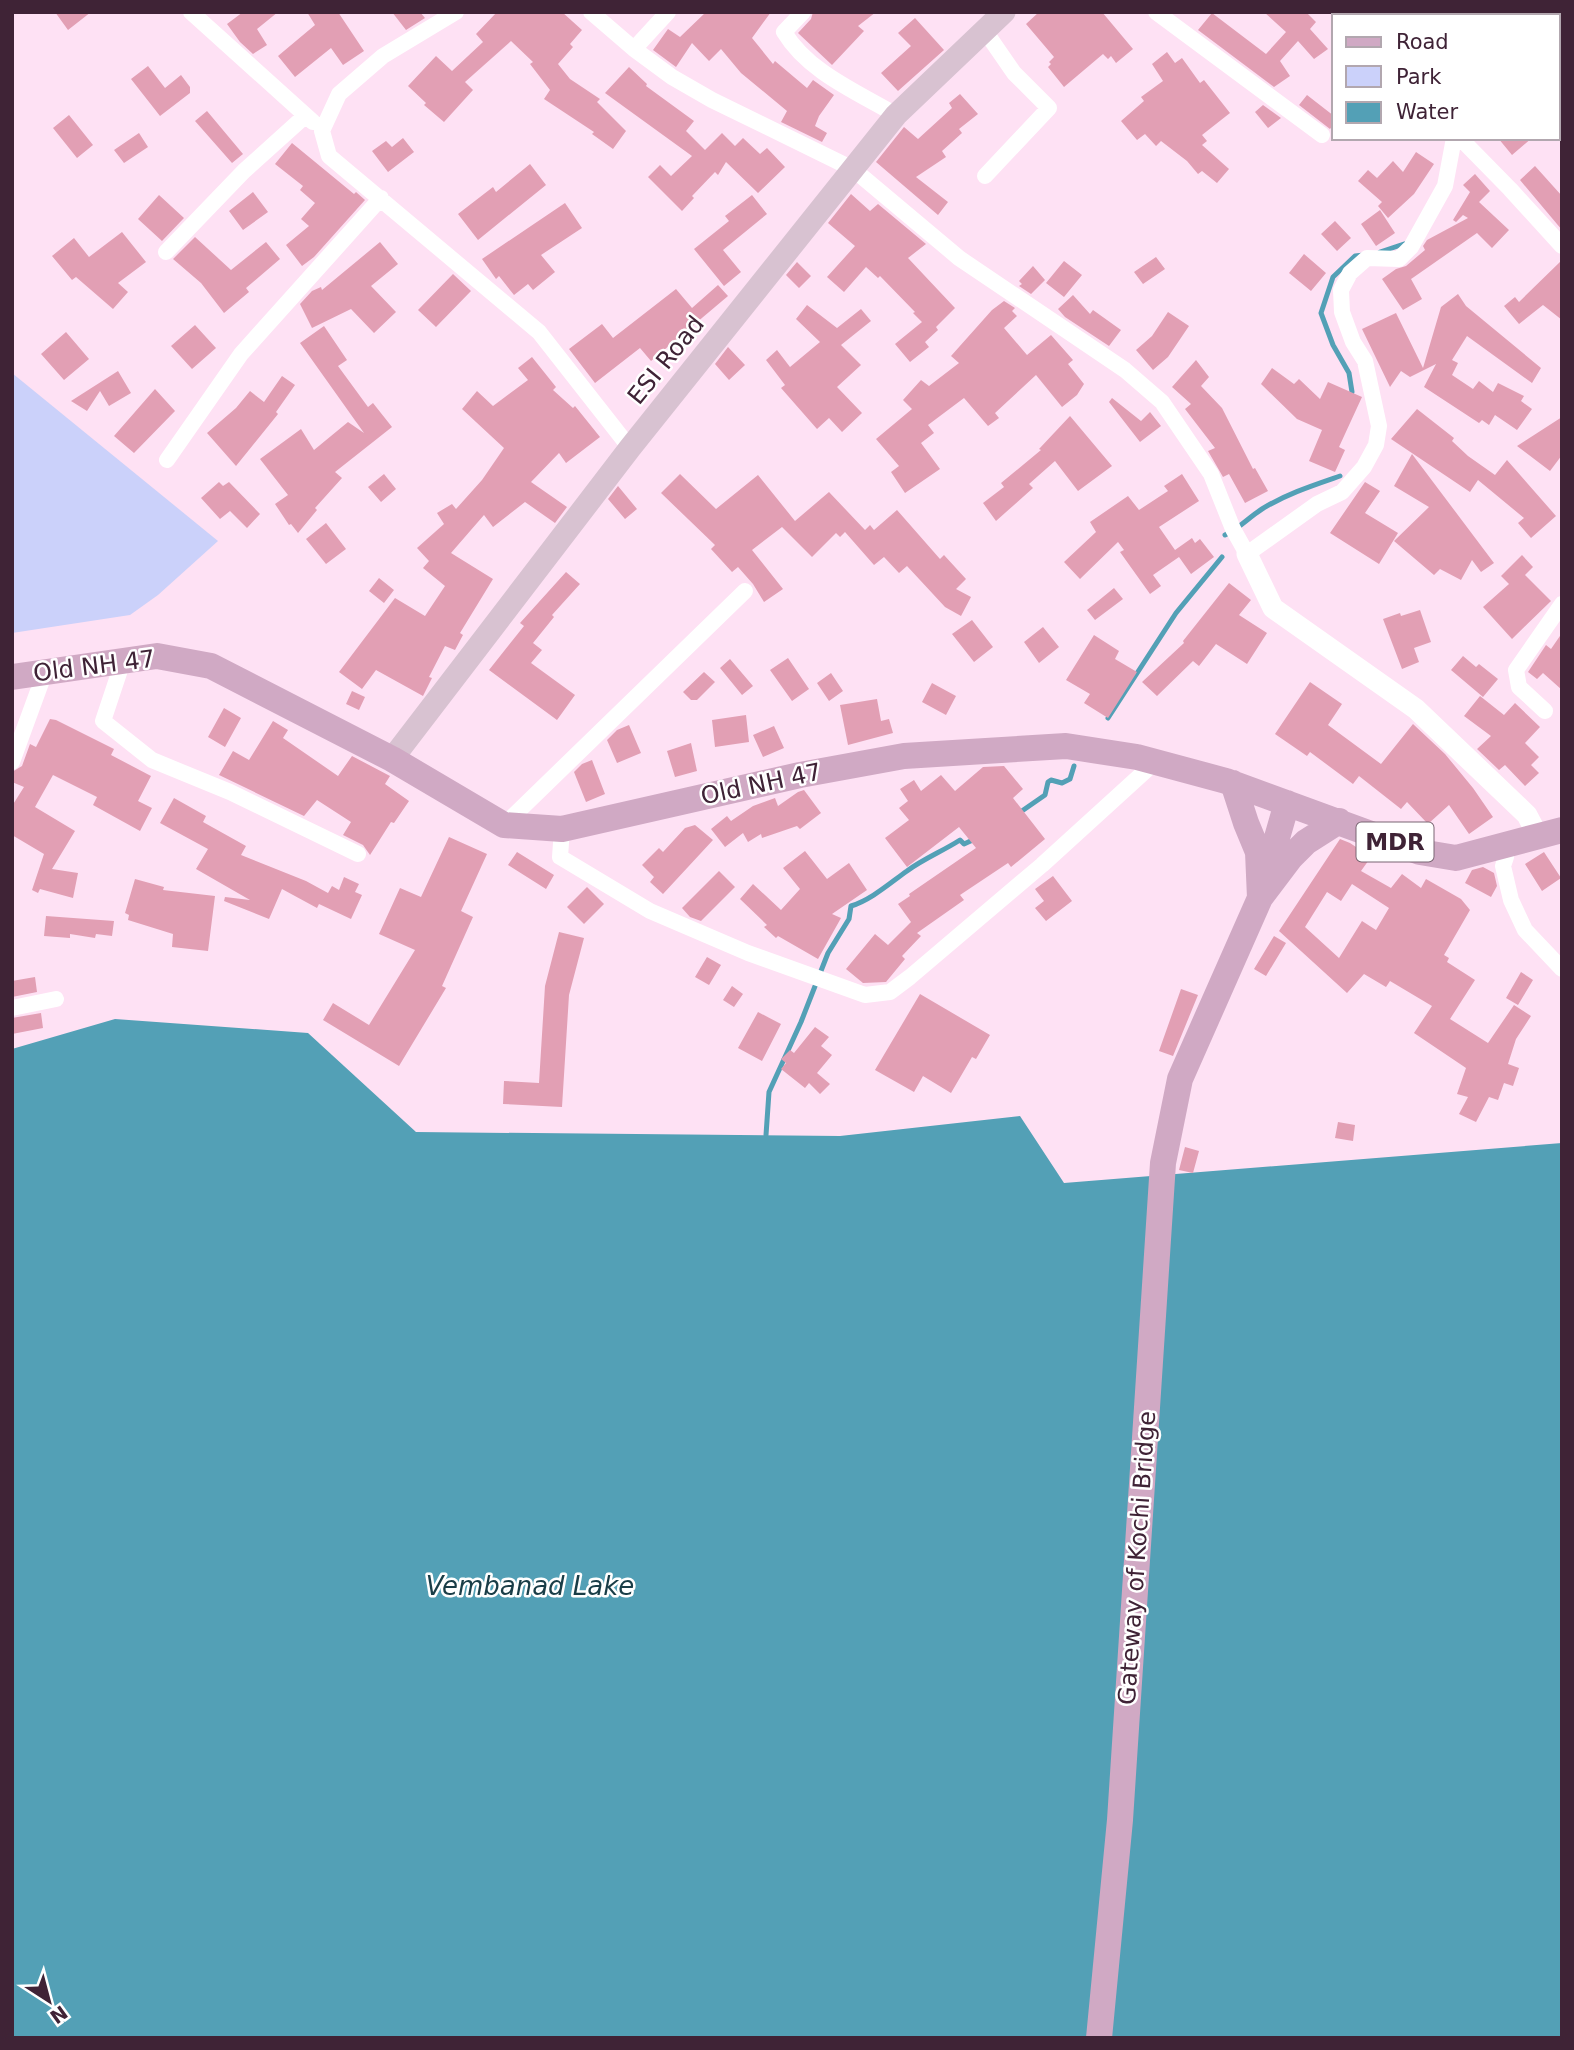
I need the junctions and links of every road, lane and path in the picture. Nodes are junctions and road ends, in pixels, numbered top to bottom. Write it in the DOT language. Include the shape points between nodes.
graph roads {
  1 [pos="191,12"];
  2 [pos="456,12"];
  3 [pos="591,12"];
  4 [pos="668,12"];
  5 [pos="803,12"];
  6 [pos="1004,12"];
  7 [pos="1156,12"];
  8 [pos="985,31"];
  9 [pos="634,49"];
  10 [pos="896,115"];
  11 [pos="305,116"];
  12 [pos="322,131"];
  13 [pos="1322,135"];
  14 [pos="1454,140"];
  15 [pos="1462,140"];
  16 [pos="853,169"];
  17 [pos="985,176"];
  18 [pos="381,198"];
  19 [pos="1562,246"];
  20 [pos="166,251"];
  21 [pos="629,448"];
  22 [pos="167,460"];
  23 [pos="1247,554"];
  24 [pos="745,591"];
  25 [pos="1562,604"];
  26 [pos="123,661"];
  27 [pos="45,672"];
  28 [pos="12,677"];
  29 [pos="1545,711"];
  30 [pos="391,759"];
  31 [pos="12,762"];
  32 [pos="1154,763"];
  33 [pos="1233,783"];
  34 [pos="1287,803"];
  35 [pos="1339,821"];
  36 [pos="505,825"];
  37 [pos="562,829"];
  38 [pos="1550,833"];
  39 [pos="1506,845"];
  40 [pos="358,854"];
  41 [pos="1260,898"];
  42 [pos="1562,969"];
  43 [pos="56,999"];
  44 [pos="12,1008"];
  45 [pos="1099,2038"];
  1 -- 11 [label="street"];
  2 -- 12 [label="street" via="383,56 339,93"];
  3 -- 9 [label="street"];
  4 -- 9 [label="street"];
  5 -- 10 [label="street" via="784,32 789,40 819,70"];
  6 -- 8 [label="main road, ESI Road"];
  7 -- 13 [label="street"];
  8 -- 10 [label="main road, ESI Road"];
  8 -- 17 [label="street" via="1014,73 1049,108"];
  9 -- 16 [label="street" via="712,100"];
  10 -- 16 [label="main road, ESI Road"];
  11 -- 12 [label="street"];
  11 -- 20 [label="street" via="244,170"];
  12 -- 18 [label="street" via="329,156"];
  14 -- 23 [label="street" via="1445,186 1411,247 1399,259 1367,258 1350,273 1341,290 1342,312 1366,361 1373,392 1379,426 1376,445 1342,492 1317,504"];
  15 -- 19 [label="street"];
  16 -- 21 [label="main road, ESI Road"];
  16 -- 23 [label="street" via="960,258 1125,370 1162,402 1210,474"];
  18 -- 21 [label="street" via="539,332"];
  18 -- 22 [label="street" via="241,354"];
  21 -- 30 [label="main road, ESI Road"];
  23 -- 38 [label="street" via="1273,608 1416,709"];
  24 -- 36 [label="street"];
  25 -- 29 [label="street" via="1516,670 1518,687"];
  26 -- 27 [label="main road, Old NH 47"];
  26 -- 30 [label="main road, Old NH 47" via="158,656 211,666"];
  26 -- 40 [label="street" via="103,721 152,760"];
  27 -- 28 [label="main road, Old NH 47"];
  27 -- 31 [label="street"];
  30 -- 36 [label="main road, Old NH 47"];
  32 -- 33 [label="main road, Old NH 47"];
  32 -- 37 [label="main road, Old NH 47" via="1066,746 904,756"];
  32 -- 37 [label="street" via="910,977 890,992 865,995 650,911 560,857"];
  33 -- 34 [label="main road, MDR"];
  33 -- 41 [label="main road" via="1258,852"];
  34 -- 35 [label="main road, MDR"];
  34 -- 41 [label="main road"];
  35 -- 39 [label="main road, MDR" via="1420,852 1457,858"];
  35 -- 41 [label="main road" via="1306,842"];
  36 -- 37 [label="main road, Old NH 47"];
  38 -- 39 [label="main road, MDR"];
  39 -- 42 [label="street" via="1503,866 1516,911 1525,930"];
  41 -- 45 [label="main road, Gateway of Kochi Bridge" via="1180,1079 1163,1163 1120,1820"];
  43 -- 44 [label="street"];
}
